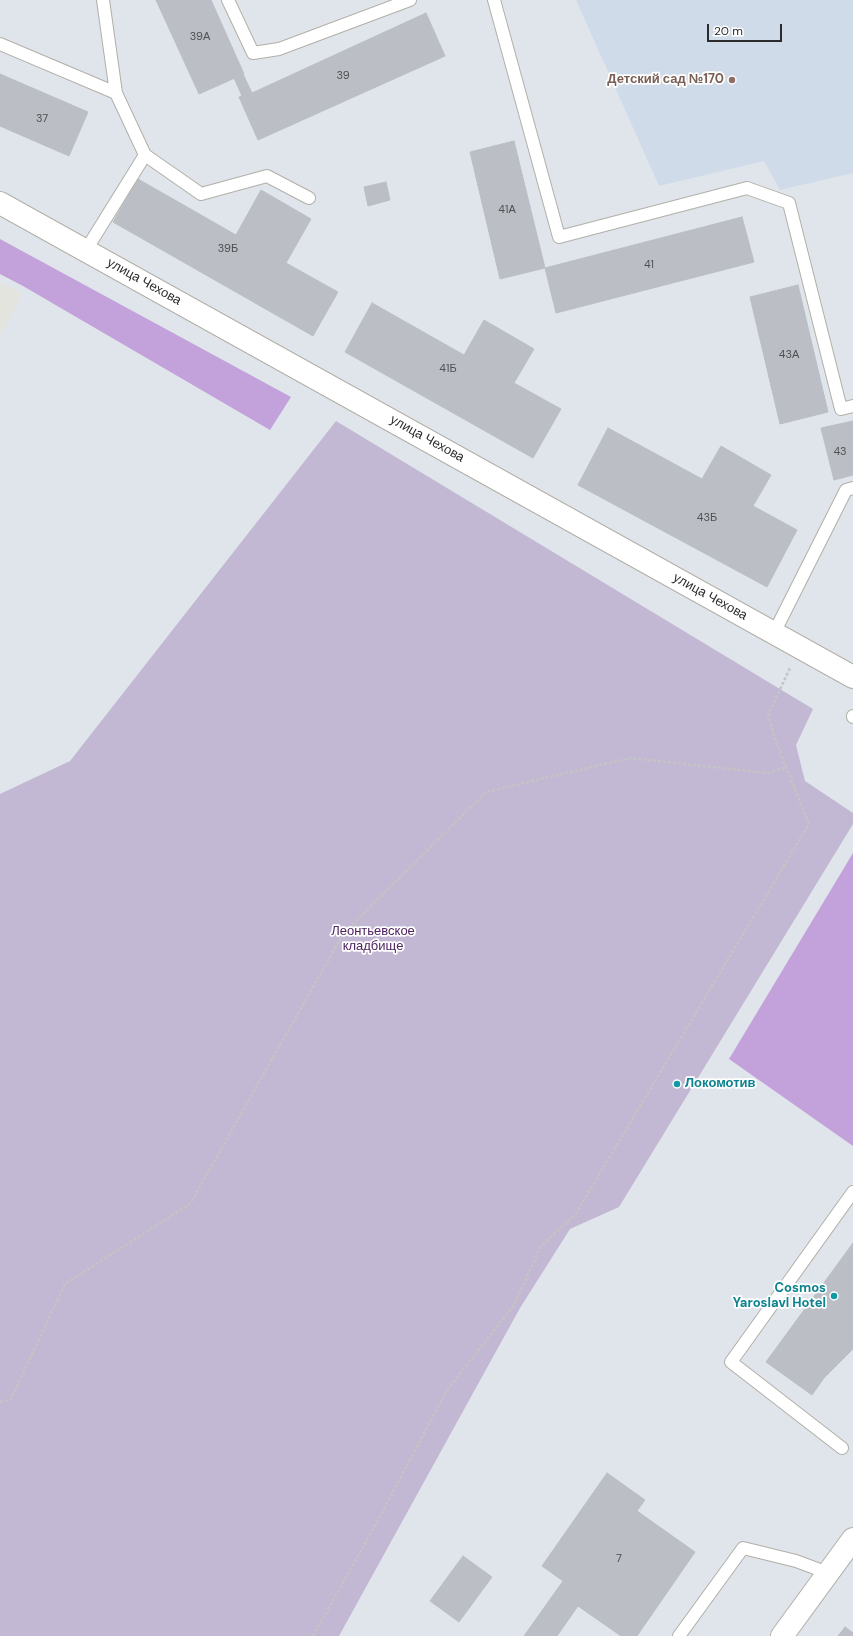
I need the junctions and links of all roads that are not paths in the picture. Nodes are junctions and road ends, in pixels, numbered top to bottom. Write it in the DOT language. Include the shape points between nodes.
graph roads {
  1 [pos="103,0"];
  2 [pos="228,0"];
  3 [pos="410,0"];
  4 [pos="494,0"];
  5 [pos="0,44"];
  6 [pos="116,93"];
  7 [pos="145,154"];
  8 [pos="309,198"];
  9 [pos="0,203"];
  10 [pos="86,250"];
  11 [pos="853,406"];
  12 [pos="853,488"];
  13 [pos="774,633"];
  14 [pos="853,677"];
  15 [pos="853,1192"];
  16 [pos="842,1448"];
  17 [pos="853,1539"];
  18 [pos="828,1573"];
  19 [pos="679,1636"];
  20 [pos="782,1636"];
  1 -- 6 [label="lane"];
  2 -- 3 [label="lane" via="253,53 279,49"];
  4 -- 11 [label="lane" via="559,237 747,188 789,203 841,409"];
  5 -- 6 [label="lane"];
  6 -- 7 [label="lane"];
  7 -- 8 [label="lane" via="202,194 267,176"];
  7 -- 10 [label="lane"];
  9 -- 10 [label="street, улица Чехова"];
  10 -- 13 [label="street, улица Чехова"];
  12 -- 13 [label="lane" via="846,490"];
  13 -- 14 [label="street, улица Чехова"];
  15 -- 16 [label="lane" via="731,1362"];
  17 -- 18 [label="street"];
  18 -- 19 [label="lane" via="796,1561 743,1548"];
  18 -- 20 [label="street"];
}
